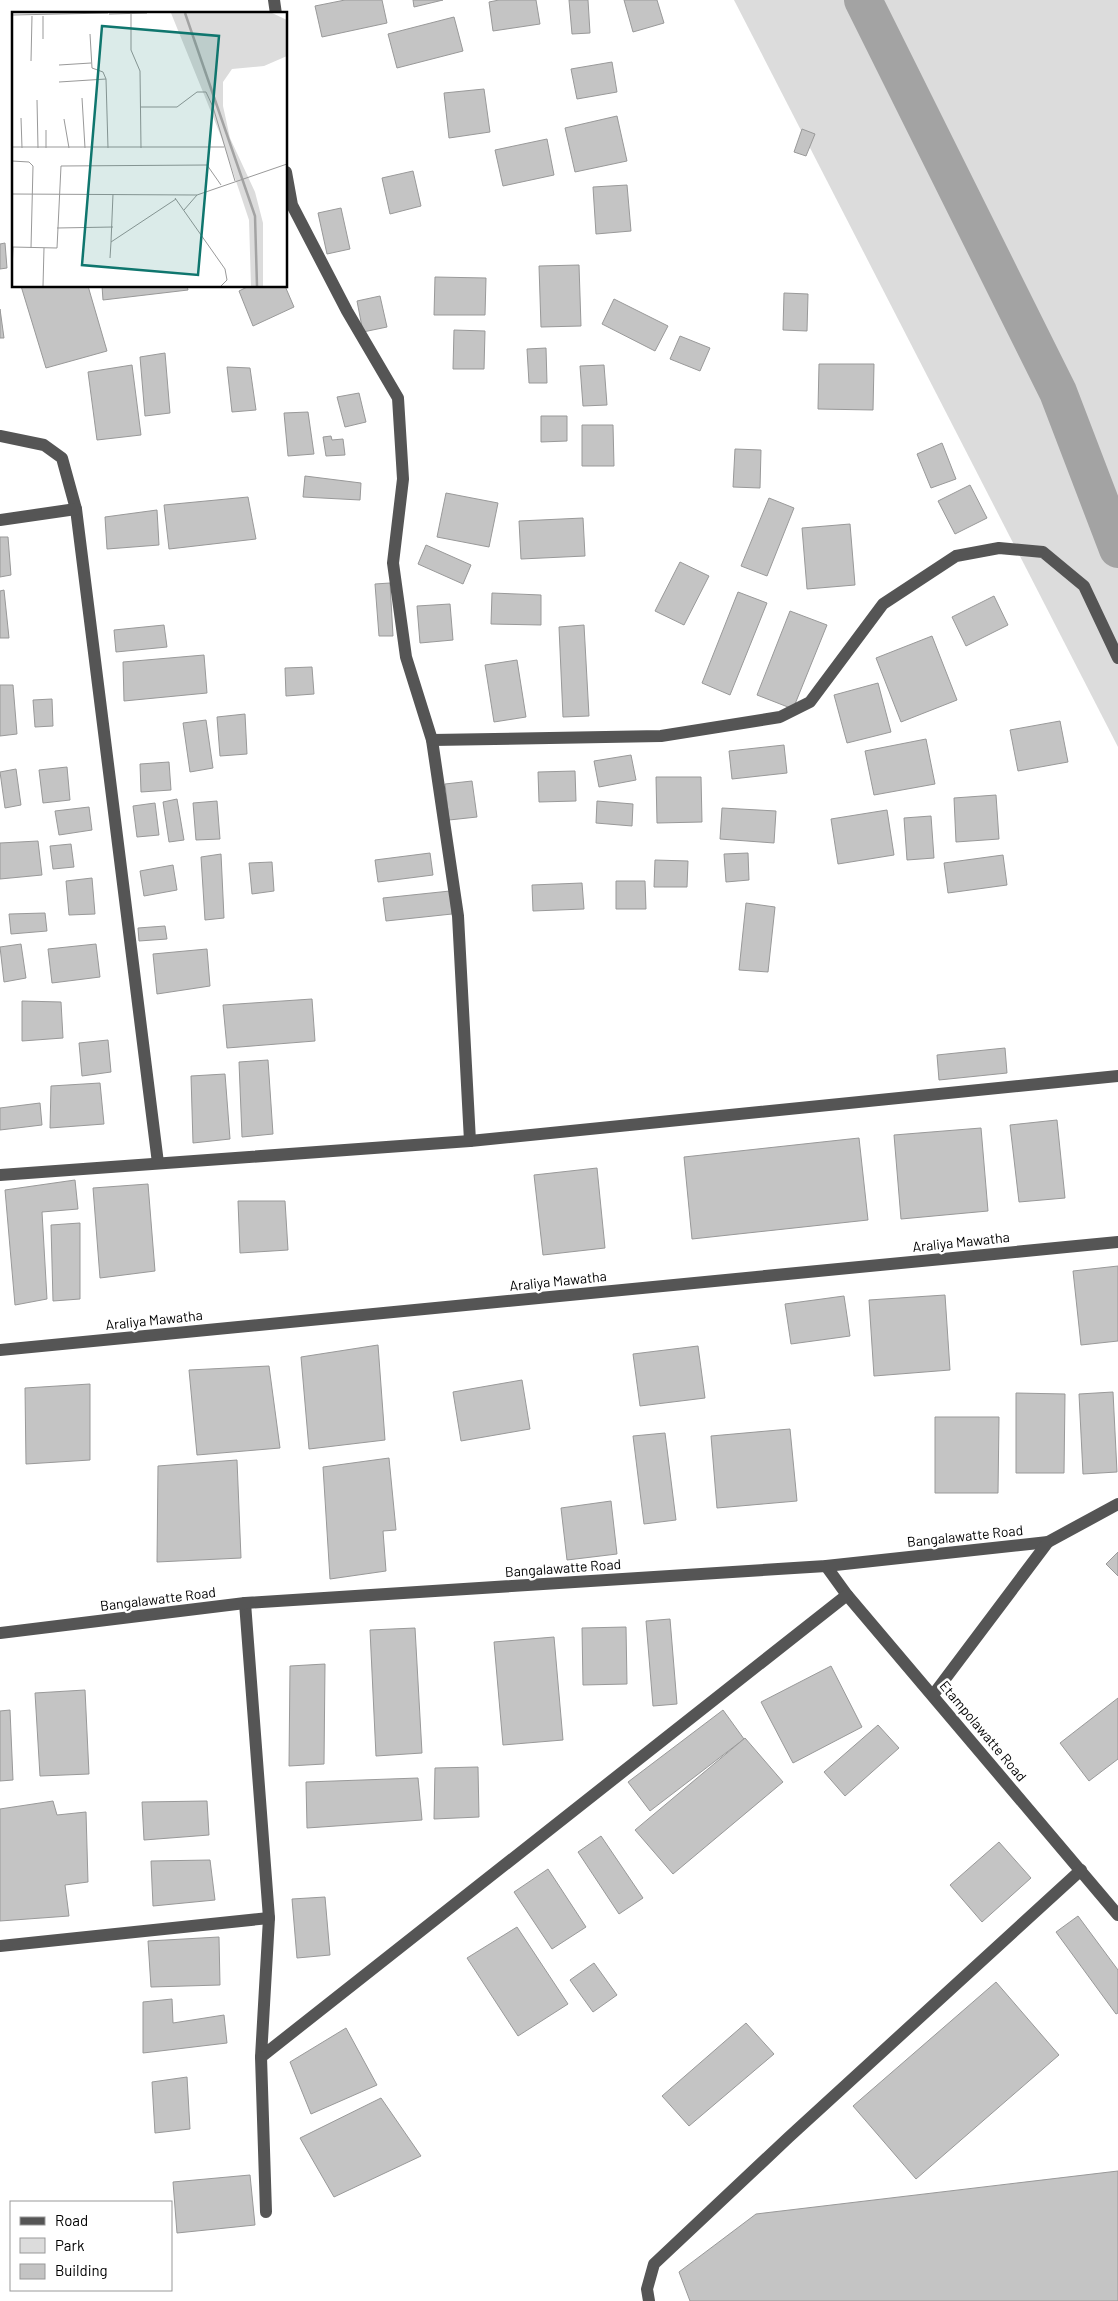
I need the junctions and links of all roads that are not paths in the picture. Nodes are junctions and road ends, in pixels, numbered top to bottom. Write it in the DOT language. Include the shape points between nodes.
graph roads {
  1 [pos="288,183"];
  2 [pos="0,436"];
  3 [pos="76,509"];
  4 [pos="0,520"];
  5 [pos="1118,658"];
  6 [pos="432,740"];
  7 [pos="1118,1076"];
  8 [pos="470,1141"];
  9 [pos="158,1163"];
  10 [pos="0,1175"];
  11 [pos="1118,1242"];
  12 [pos="0,1350"];
  13 [pos="1118,1504"];
  14 [pos="1048,1542"];
  15 [pos="826,1566"];
  16 [pos="846,1595"];
  17 [pos="245,1603"];
  18 [pos="0,1633"];
  19 [pos="933,1695"];
  20 [pos="1081,1870"];
  21 [pos="1118,1915"];
  22 [pos="269,1918"];
  23 [pos="0,1946"];
  24 [pos="261,2057"];
  25 [pos="266,2212"];
  26 [pos="649,2301"];
  1 -- 6 [label="street" via="292,204 347,311 398,398 402,479 394,563 406,657"];
  2 -- 3 [label="street" via="44,445 62,458"];
  3 -- 4 [label="street"];
  3 -- 9 [label="street"];
  5 -- 6 [label="street" via="1084,586 1043,552 999,548 956,556 883,604 810,702 780,717 661,736"];
  6 -- 8 [label="street" via="458,916"];
  7 -- 8 [label="street"];
  8 -- 9 [label="street"];
  9 -- 10 [label="street"];
  11 -- 12 [label="street, Araliya Mawatha"];
  13 -- 14 [label="street, Bangalawatte Road"];
  14 -- 15 [label="street, Bangalawatte Road"];
  14 -- 19 [label="street"];
  15 -- 16 [label="street, Etampolawatte Road"];
  15 -- 17 [label="street, Bangalawatte Road"];
  16 -- 19 [label="street, Etampolawatte Road"];
  16 -- 24 [label="street"];
  17 -- 18 [label="street, Bangalawatte Road"];
  17 -- 22 [label="street"];
  19 -- 20 [label="street, Etampolawatte Road"];
  20 -- 21 [label="street, Etampolawatte Road"];
  20 -- 26 [label="street" via="654,2264 648,2289"];
  22 -- 23 [label="street"];
  22 -- 24 [label="street"];
  24 -- 25 [label="street"];
}
